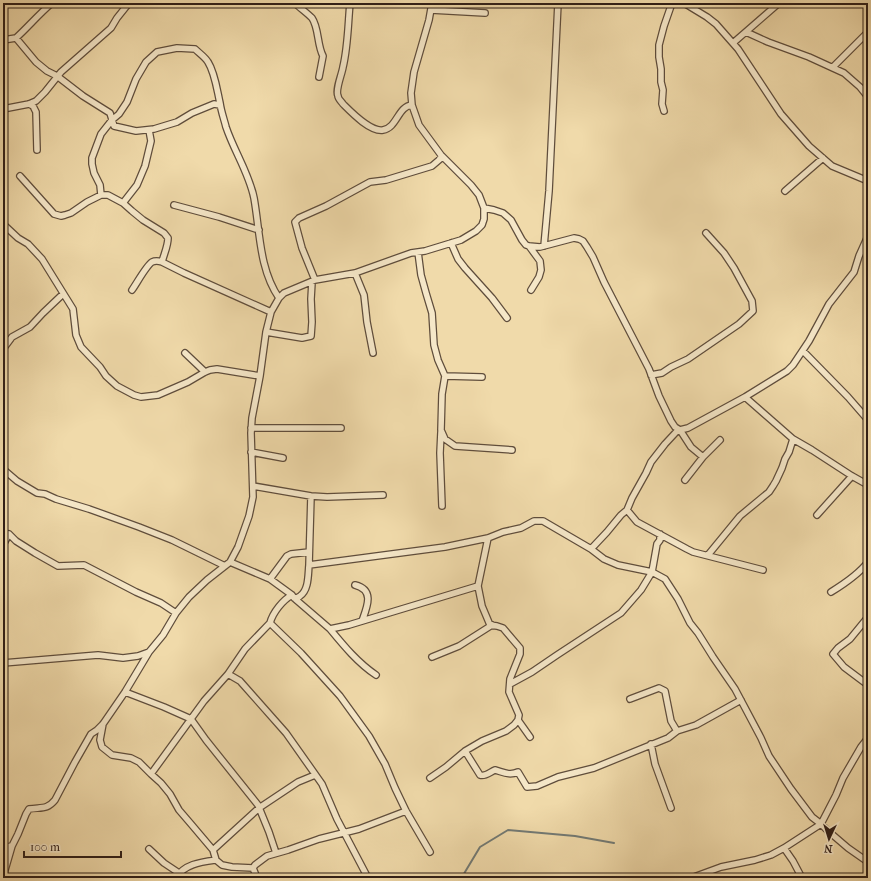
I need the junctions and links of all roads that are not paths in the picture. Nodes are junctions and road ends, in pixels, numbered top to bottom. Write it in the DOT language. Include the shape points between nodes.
graph roads {
  1 [pos="52,3"];
  2 [pos="129,3"];
  3 [pos="294,3"];
  4 [pos="350,3"];
  5 [pos="432,3"];
  6 [pos="558,3"];
  7 [pos="672,3"];
  8 [pos="684,3"];
  9 [pos="779,3"];
  10 [pos="865,3"];
  11 [pos="868,7"];
  12 [pos="431,10"];
  13 [pos="485,13"];
  14 [pos="746,32"];
  15 [pos="868,32"];
  16 [pos="16,38"];
  17 [pos="3,40"];
  18 [pos="733,43"];
  19 [pos="833,67"];
  20 [pos="57,76"];
  21 [pos="318,77"];
  22 [pos="868,96"];
  23 [pos="29,104"];
  24 [pos="220,105"];
  25 [pos="412,105"];
  26 [pos="3,110"];
  27 [pos="664,111"];
  28 [pos="112,120"];
  29 [pos="149,130"];
  30 [pos="37,150"];
  31 [pos="442,156"];
  32 [pos="823,158"];
  33 [pos="20,176"];
  34 [pos="868,181"];
  35 [pos="785,191"];
  36 [pos="102,196"];
  37 [pos="123,203"];
  38 [pos="174,205"];
  39 [pos="484,208"];
  40 [pos="3,224"];
  41 [pos="259,230"];
  42 [pos="706,233"];
  43 [pos="868,236"];
  44 [pos="451,243"];
  45 [pos="529,246"];
  46 [pos="544,246"];
  47 [pos="418,252"];
  48 [pos="162,262"];
  49 [pos="355,273"];
  50 [pos="313,281"];
  51 [pos="132,290"];
  52 [pos="531,290"];
  53 [pos="64,294"];
  54 [pos="280,298"];
  55 [pos="271,312"];
  56 [pos="507,318"];
  57 [pos="266,332"];
  58 [pos="3,348"];
  59 [pos="803,351"];
  60 [pos="185,352"];
  61 [pos="373,353"];
  62 [pos="205,372"];
  63 [pos="651,375"];
  64 [pos="260,376"];
  65 [pos="445,376"];
  66 [pos="482,377"];
  67 [pos="746,397"];
  68 [pos="868,420"];
  69 [pos="251,428"];
  70 [pos="341,428"];
  71 [pos="678,429"];
  72 [pos="441,430"];
  73 [pos="793,439"];
  74 [pos="720,440"];
  75 [pos="512,450"];
  76 [pos="252,452"];
  77 [pos="703,457"];
  78 [pos="283,458"];
  79 [pos="3,469"];
  80 [pos="852,476"];
  81 [pos="685,480"];
  82 [pos="868,485"];
  83 [pos="253,486"];
  84 [pos="383,495"];
  85 [pos="311,496"];
  86 [pos="442,506"];
  87 [pos="627,510"];
  88 [pos="817,515"];
  89 [pos="660,534"];
  90 [pos="488,538"];
  91 [pos="3,545"];
  92 [pos="591,549"];
  93 [pos="309,552"];
  94 [pos="708,555"];
  95 [pos="868,562"];
  96 [pos="228,564"];
  97 [pos="309,565"];
  98 [pos="763,570"];
  99 [pos="652,572"];
  100 [pos="270,579"];
  101 [pos="355,585"];
  102 [pos="478,586"];
  103 [pos="831,592"];
  104 [pos="293,596"];
  105 [pos="176,612"];
  106 [pos="868,617"];
  107 [pos="362,621"];
  108 [pos="270,623"];
  109 [pos="492,625"];
  110 [pos="330,629"];
  111 [pos="149,652"];
  112 [pos="432,657"];
  113 [pos="3,663"];
  114 [pos="228,674"];
  115 [pos="376,676"];
  116 [pos="510,684"];
  117 [pos="868,685"];
  118 [pos="125,692"];
  119 [pos="630,699"];
  120 [pos="741,700"];
  121 [pos="191,719"];
  122 [pos="518,720"];
  123 [pos="103,724"];
  124 [pos="677,731"];
  125 [pos="530,737"];
  126 [pos="868,738"];
  127 [pos="651,744"];
  128 [pos="465,751"];
  129 [pos="151,774"];
  130 [pos="315,775"];
  131 [pos="430,778"];
  132 [pos="259,808"];
  133 [pos="671,808"];
  134 [pos="406,811"];
  135 [pos="821,824"];
  136 [pos="345,832"];
  137 [pos="12,846"];
  138 [pos="3,847"];
  139 [pos="784,848"];
  140 [pos="149,849"];
  141 [pos="213,850"];
  142 [pos="430,852"];
  143 [pos="276,853"];
  144 [pos="216,860"];
  145 [pos="868,862"];
  146 [pos="253,868"];
  147 [pos="177,876"];
  148 [pos="3,877"];
  149 [pos="257,878"];
  150 [pos="368,878"];
  151 [pos="691,878"];
  152 [pos="802,878"];
  1 -- 16 [label="street"];
  2 -- 20 [label="street" via="111,28"];
  3 -- 21 [label="street" via="312,19 316,30 323,56"];
  4 -- 25 [label="street" via="345,61 337,90 338,97 361,121 378,130 387,128 404,108"];
  5 -- 12 [label="street"];
  6 -- 46 [label="street" via="550,191"];
  7 -- 27 [label="street" via="659,45"];
  8 -- 18 [label="street" via="707,16"];
  9 -- 14 [label="street"];
  10 -- 11 [label="street"];
  12 -- 13 [label="street"];
  12 -- 25 [label="street" via="414,72"];
  14 -- 18 [label="street"];
  14 -- 19 [label="street"];
  15 -- 19 [label="street"];
  16 -- 17 [label="street"];
  16 -- 20 [label="street" via="36,62"];
  18 -- 32 [label="street" via="781,114"];
  19 -- 22 [label="street" via="844,73"];
  20 -- 23 [label="street" via="45,92"];
  20 -- 28 [label="street" via="110,113"];
  23 -- 26 [label="street"];
  23 -- 30 [label="street" via="36,112"];
  24 -- 28 [label="street" via="208,62 196,49 177,48 157,52 146,62 127,102"];
  24 -- 29 [label="street" via="214,104 177,122"];
  24 -- 41 [label="street" via="226,128 254,197"];
  25 -- 31 [label="street" via="419,125"];
  28 -- 29 [label="street" via="114,126 136,131"];
  28 -- 36 [label="street" via="101,134 92,158"];
  29 -- 37 [label="street" via="151,140 145,166 137,185"];
  31 -- 39 [label="street" via="471,185 479,195"];
  31 -- 50 [label="street" via="432,166 386,180 370,182 299,218 295,222"];
  32 -- 34 [label="street" via="832,166"];
  32 -- 35 [label="street"];
  33 -- 36 [label="street" via="54,214 61,216"];
  36 -- 37 [label="street"];
  37 -- 48 [label="street" via="143,220 164,232 168,238"];
  38 -- 41 [label="street"];
  39 -- 44 [label="street" via="482,225 461,240"];
  39 -- 45 [label="street" via="503,213"];
  40 -- 53 [label="street" via="42,259"];
  41 -- 54 [label="street" via="266,271"];
  42 -- 63 [label="street" via="734,268 752,300 753,311 739,324 688,359 662,373"];
  43 -- 59 [label="street" via="854,272 829,304"];
  44 -- 47 [label="street"];
  44 -- 56 [label="street" via="458,259"];
  45 -- 46 [label="street"];
  45 -- 52 [label="street" via="540,261 541,270"];
  46 -- 63 [label="street" via="574,238 583,241 588,247"];
  47 -- 49 [label="street"];
  47 -- 65 [label="street" via="421,275 432,313 434,345"];
  48 -- 51 [label="street" via="152,263"];
  48 -- 55 [label="street"];
  49 -- 50 [label="street"];
  49 -- 61 [label="street" via="364,295"];
  50 -- 54 [label="street" via="284,293"];
  50 -- 57 [label="street" via="311,336 302,338"];
  53 -- 58 [label="street" via="30,327 12,337"];
  53 -- 62 [label="street" via="73,309 76,335 81,347 117,386 134,395 158,395"];
  54 -- 55 [label="street"];
  55 -- 57 [label="street"];
  57 -- 64 [label="street"];
  59 -- 67 [label="street" via="786,371"];
  59 -- 68 [label="street"];
  60 -- 62 [label="street"];
  62 -- 64 [label="street" via="217,369"];
  63 -- 71 [label="street" via="671,421"];
  64 -- 69 [label="street"];
  65 -- 66 [label="street"];
  65 -- 72 [label="street"];
  67 -- 71 [label="street" via="688,428"];
  67 -- 73 [label="street"];
  69 -- 70 [label="street"];
  69 -- 76 [label="street"];
  71 -- 77 [label="street" via="691,447"];
  71 -- 87 [label="street" via="651,462"];
  72 -- 75 [label="street" via="445,439 455,446"];
  72 -- 86 [label="street"];
  73 -- 80 [label="street"];
  73 -- 94 [label="street" via="769,492 740,516"];
  74 -- 77 [label="street"];
  76 -- 78 [label="street"];
  76 -- 83 [label="street"];
  77 -- 81 [label="street"];
  79 -- 96 [label="street" via="37,493 139,526"];
  80 -- 82 [label="street"];
  80 -- 88 [label="street"];
  83 -- 85 [label="street"];
  83 -- 96 [label="street" via="250,516 238,547"];
  84 -- 85 [label="street"];
  85 -- 93 [label="street"];
  87 -- 89 [label="street" via="637,522"];
  87 -- 92 [label="street"];
  89 -- 94 [label="street" via="687,549"];
  89 -- 99 [label="street"];
  90 -- 92 [label="street" via="521,528 534,521 543,521"];
  90 -- 97 [label="street" via="422,551"];
  90 -- 102 [label="street"];
  91 -- 105 [label="street" via="9,534 16,541 58,566 84,565"];
  92 -- 99 [label="street" via="618,565"];
  93 -- 97 [label="street"];
  93 -- 100 [label="street" via="287,556"];
  94 -- 98 [label="street"];
  95 -- 103 [label="street"];
  96 -- 100 [label="street"];
  96 -- 105 [label="street" via="207,580"];
  97 -- 104 [label="street" via="303,593 300,596"];
  99 -- 116 [label="street" via="641,590 621,613"];
  99 -- 120 [label="street" via="665,579 672,588 690,623"];
  100 -- 104 [label="street"];
  101 -- 107 [label="street" via="365,589 368,596"];
  102 -- 107 [label="street"];
  102 -- 109 [label="street" via="482,606 488,622"];
  104 -- 108 [label="street" via="287,598"];
  104 -- 110 [label="street"];
  105 -- 111 [label="street" via="163,635"];
  106 -- 117 [label="street" via="850,639 833,654 844,667"];
  107 -- 110 [label="street"];
  108 -- 114 [label="street" via="245,649"];
  108 -- 134 [label="street" via="340,696 369,736"];
  109 -- 112 [label="street" via="459,646"];
  109 -- 116 [label="street" via="503,628 520,648"];
  110 -- 115 [label="street" via="348,652"];
  111 -- 113 [label="street" via="123,658 98,655"];
  111 -- 118 [label="street"];
  114 -- 121 [label="street"];
  114 -- 130 [label="street" via="240,681 286,733"];
  116 -- 122 [label="street" via="510,692 519,715"];
  118 -- 121 [label="street"];
  118 -- 123 [label="street"];
  119 -- 124 [label="street" via="659,688 665,691"];
  120 -- 124 [label="street" via="696,725"];
  120 -- 135 [label="street" via="769,756 812,817"];
  121 -- 129 [label="street"];
  121 -- 132 [label="street"];
  122 -- 125 [label="street"];
  122 -- 128 [label="street" via="506,731"];
  123 -- 129 [label="street" via="100,740 102,748 112,755 139,762"];
  123 -- 137 [label="street" via="91,734 51,805 29,809"];
  124 -- 127 [label="street" via="668,738"];
  126 -- 135 [label="street" via="843,778"];
  127 -- 128 [label="street" via="594,768 527,787 518,772 507,774 495,770 483,776"];
  127 -- 133 [label="street" via="655,764"];
  128 -- 131 [label="street"];
  129 -- 141 [label="street" via="170,794 179,810"];
  130 -- 132 [label="street" via="298,782"];
  130 -- 136 [label="street" via="322,784"];
  132 -- 141 [label="street"];
  132 -- 143 [label="street"];
  134 -- 136 [label="street"];
  134 -- 142 [label="street"];
  135 -- 139 [label="street"];
  135 -- 145 [label="street"];
  136 -- 143 [label="street"];
  136 -- 150 [label="street"];
  137 -- 138 [label="street"];
  137 -- 148 [label="street"];
  139 -- 151 [label="street" via="771,855 721,867"];
  139 -- 152 [label="street"];
  140 -- 147 [label="street"];
  141 -- 144 [label="street"];
  143 -- 146 [label="street" via="267,856"];
  144 -- 146 [label="street" via="222,865"];
  144 -- 147 [label="street" via="191,866"];
  146 -- 149 [label="street"];
}
